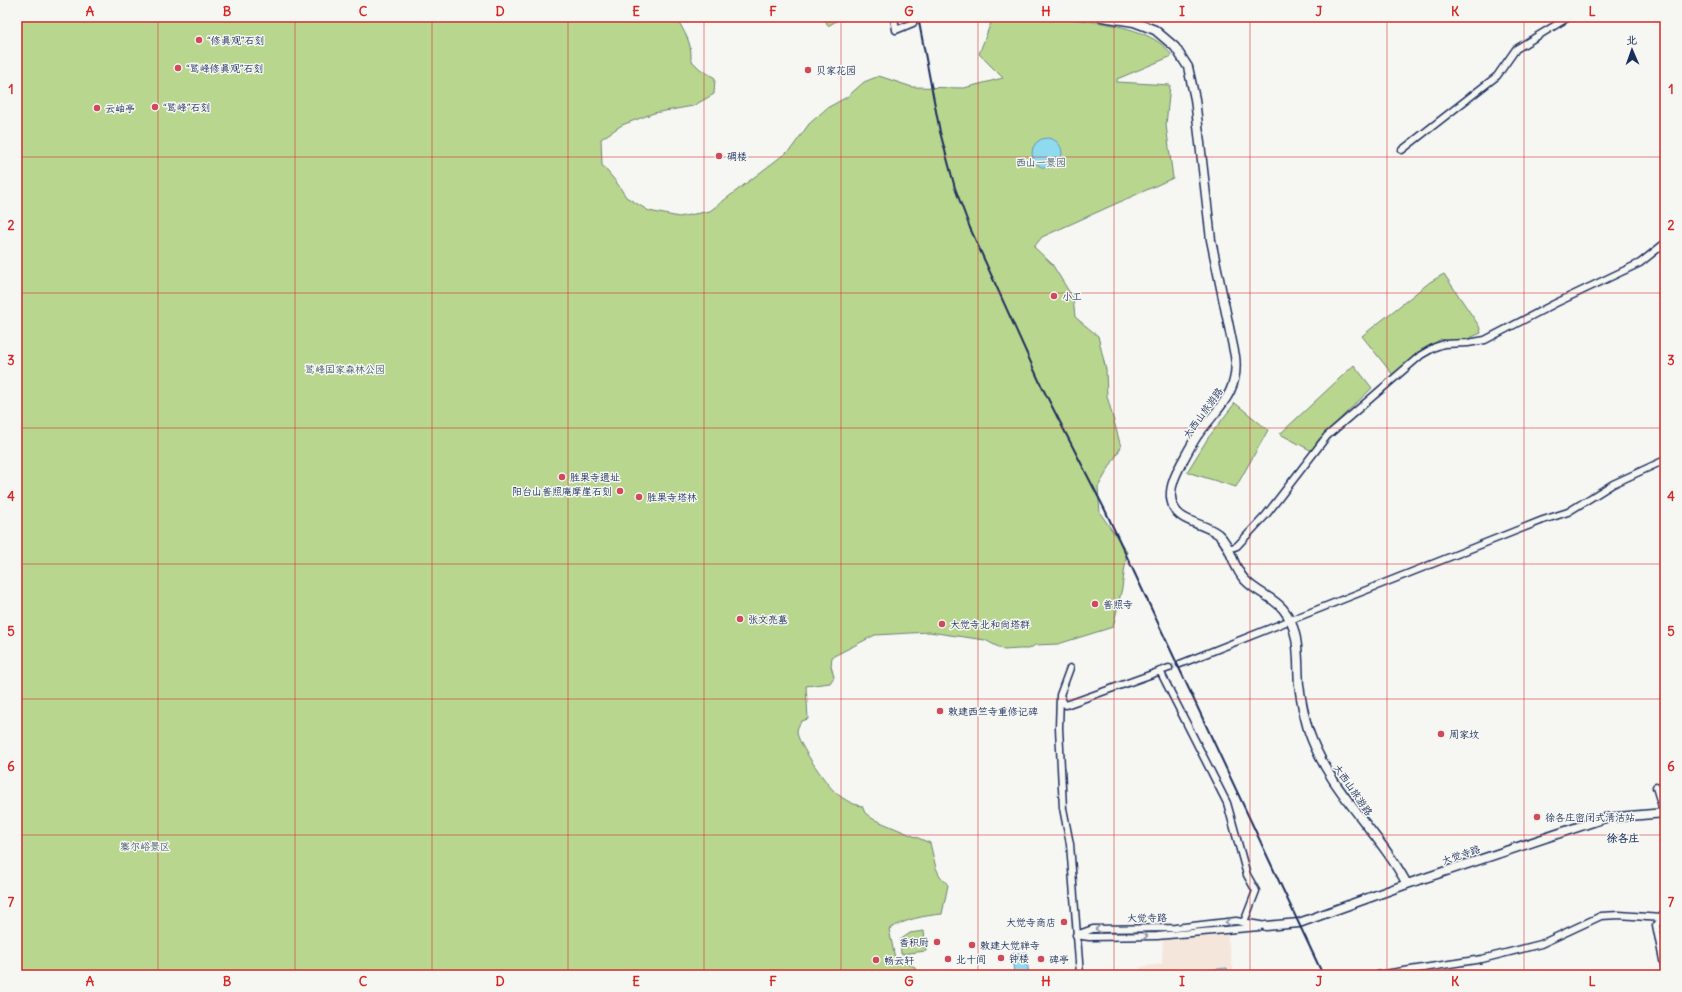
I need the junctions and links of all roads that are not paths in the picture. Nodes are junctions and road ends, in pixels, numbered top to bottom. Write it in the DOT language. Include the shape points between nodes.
graph roads {
  1 [pos="894,17"];
  2 [pos="1102,17"];
  3 [pos="1569,17"];
  4 [pos="913,23"];
  5 [pos="1402,150"];
  6 [pos="1665,244"];
  7 [pos="1665,460"];
  8 [pos="1229,549"];
  9 [pos="1290,620"];
  10 [pos="1180,664"];
  11 [pos="1070,668"];
  12 [pos="1169,668"];
  13 [pos="1160,671"];
  14 [pos="1060,695"];
  15 [pos="1656,787"];
  16 [pos="1664,813"];
  17 [pos="1665,858"];
  18 [pos="1407,884"];
  19 [pos="1665,912"];
  20 [pos="1661,918"];
  21 [pos="1244,922"];
  22 [pos="1266,926"];
  23 [pos="1076,935"];
  24 [pos="1665,970"];
  25 [pos="1080,975"];
  26 [pos="1378,975"];
  1 -- 4 [label="street" via="896,30"];
  2 -- 8 [label="street, 大西山旅游路" via="1134,22 1162,34 1181,54 1191,76 1211,240 1235,356 1236,373 1233,388 1226,400 1196,437 1187,453 1170,497 1179,515 1216,533"];
  3 -- 5 [label="street" via="1516,49 1497,76"];
  6 -- 8 [label="street" via="1640,264 1485,340 1444,344 1421,355 1327,436 1266,515 1237,546"];
  7 -- 9 [label="street" via="1613,484 1568,512"];
  8 -- 9 [label="street, 大西山旅游路" via="1236,568 1245,580 1277,603"];
  9 -- 10 [label="street"];
  9 -- 18 [label="street, 大西山旅游路" via="1296,638 1305,717 1316,749 1332,781 1398,868"];
  11 -- 14 [label="street"];
  12 -- 13 [label="street"];
  13 -- 14 [label="street" via="1066,705"];
  13 -- 21 [label="street" via="1227,803 1248,875 1256,891"];
  14 -- 23 [label="street" via="1063,808 1070,844"];
  15 -- 16 [label="street"];
  16 -- 17 [label="street"];
  16 -- 18 [label="street, 大觉寺路" via="1605,818"];
  18 -- 22 [label="street, 大觉寺路" via="1299,924"];
  19 -- 20 [label="street"];
  20 -- 24 [label="street" via="1656,925"];
  20 -- 26 [label="street" via="1601,916 1541,944 1482,960"];
  21 -- 22 [label="street, 大觉寺路"];
  21 -- 23 [label="street, 大觉寺路, one-way" via="1168,928 1093,929"];
  23 -- 22 [label="street, 大觉寺路, one-way" via="1157,936"];
  23 -- 25 [label="street"];
}
